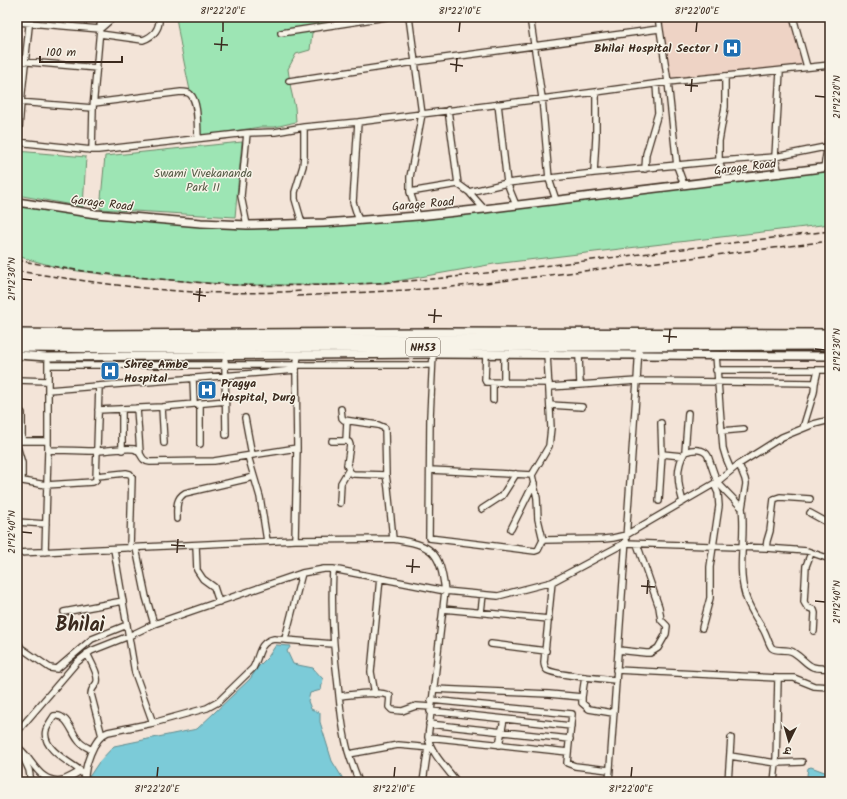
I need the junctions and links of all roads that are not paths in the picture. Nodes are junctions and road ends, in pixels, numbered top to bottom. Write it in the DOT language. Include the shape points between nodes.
graph roads {
  1 [pos="101,17"];
  2 [pos="114,17"];
  3 [pos="159,17"];
  4 [pos="386,17"];
  5 [pos="409,17"];
  6 [pos="530,17"];
  7 [pos="658,17"];
  8 [pos="793,17"];
  9 [pos="30,20"];
  10 [pos="17,22"];
  11 [pos="659,29"];
  12 [pos="100,32"];
  13 [pos="281,33"];
  14 [pos="533,46"];
  15 [pos="17,61"];
  16 [pos="25,62"];
  17 [pos="414,62"];
  18 [pos="830,65"];
  19 [pos="807,67"];
  20 [pos="97,68"];
  21 [pos="780,71"];
  22 [pos="725,76"];
  23 [pos="289,81"];
  24 [pos="668,82"];
  25 [pos="656,84"];
  26 [pos="596,92"];
  27 [pos="542,98"];
  28 [pos="19,102"];
  29 [pos="498,104"];
  30 [pos="94,106"];
  31 [pos="448,110"];
  32 [pos="422,114"];
  33 [pos="358,122"];
  34 [pos="304,127"];
  35 [pos="830,130"];
  36 [pos="247,133"];
  37 [pos="198,138"];
  38 [pos="18,142"];
  39 [pos="829,147"];
  40 [pos="92,150"];
  41 [pos="775,157"];
  42 [pos="719,161"];
  43 [pos="677,166"];
  44 [pos="827,167"];
  45 [pos="645,168"];
  46 [pos="594,173"];
  47 [pos="779,174"];
  48 [pos="549,179"];
  49 [pos="725,180"];
  50 [pos="508,183"];
  51 [pos="458,184"];
  52 [pos="684,185"];
  53 [pos="410,192"];
  54 [pos="469,192"];
  55 [pos="556,200"];
  56 [pos="17,202"];
  57 [pos="516,205"];
  58 [pos="484,209"];
  59 [pos="418,216"];
  60 [pos="359,221"];
  61 [pos="302,223"];
  62 [pos="247,225"];
  63 [pos="17,333"];
  64 [pos="830,334"];
  65 [pos="830,338"];
  66 [pos="17,340"];
  67 [pos="638,345"];
  68 [pos="830,346"];
  69 [pos="17,347"];
  70 [pos="394,350"];
  71 [pos="433,354"];
  72 [pos="486,354"];
  73 [pos="504,354"];
  74 [pos="548,354"];
  75 [pos="17,355"];
  76 [pos="225,355"];
  77 [pos="298,355"];
  78 [pos="579,355"];
  79 [pos="639,355"];
  80 [pos="716,355"];
  81 [pos="830,356"];
  82 [pos="48,361"];
  83 [pos="226,364"];
  84 [pos="432,365"];
  85 [pos="296,367"];
  86 [pos="716,370"];
  87 [pos="818,370"];
  88 [pos="830,370"];
  89 [pos="226,376"];
  90 [pos="193,378"];
  91 [pos="17,380"];
  92 [pos="48,381"];
  93 [pos="637,381"];
  94 [pos="718,382"];
  95 [pos="493,383"];
  96 [pos="504,383"];
  97 [pos="815,383"];
  98 [pos="549,385"];
  99 [pos="580,385"];
  100 [pos="99,386"];
  101 [pos="48,390"];
  102 [pos="493,400"];
  103 [pos="226,401"];
  104 [pos="200,403"];
  105 [pos="194,404"];
  106 [pos="550,405"];
  107 [pos="162,406"];
  108 [pos="582,407"];
  109 [pos="137,408"];
  110 [pos="122,409"];
  111 [pos="341,409"];
  112 [pos="17,410"];
  113 [pos="98,410"];
  114 [pos="688,413"];
  115 [pos="245,418"];
  116 [pos="347,420"];
  117 [pos="830,420"];
  118 [pos="661,423"];
  119 [pos="803,428"];
  120 [pos="744,429"];
  121 [pos="722,431"];
  122 [pos="226,435"];
  123 [pos="346,440"];
  124 [pos="19,441"];
  125 [pos="48,441"];
  126 [pos="332,442"];
  127 [pos="164,443"];
  128 [pos="200,444"];
  129 [pos="17,446"];
  130 [pos="297,448"];
  131 [pos="48,450"];
  132 [pos="122,450"];
  133 [pos="97,451"];
  134 [pos="140,453"];
  135 [pos="662,454"];
  136 [pos="684,454"];
  137 [pos="250,456"];
  138 [pos="739,464"];
  139 [pos="430,470"];
  140 [pos="731,470"];
  141 [pos="348,471"];
  142 [pos="516,474"];
  143 [pos="532,475"];
  144 [pos="97,476"];
  145 [pos="386,476"];
  146 [pos="254,477"];
  147 [pos="20,481"];
  148 [pos="534,483"];
  149 [pos="716,483"];
  150 [pos="46,484"];
  151 [pos="810,499"];
  152 [pos="659,501"];
  153 [pos="683,502"];
  154 [pos="340,503"];
  155 [pos="742,508"];
  156 [pos="482,509"];
  157 [pos="810,513"];
  158 [pos="177,519"];
  159 [pos="17,522"];
  160 [pos="46,524"];
  161 [pos="830,524"];
  162 [pos="511,529"];
  163 [pos="626,535"];
  164 [pos="429,538"];
  165 [pos="393,539"];
  166 [pos="295,540"];
  167 [pos="543,540"];
  168 [pos="267,541"];
  169 [pos="625,543"];
  170 [pos="418,544"];
  171 [pos="637,544"];
  172 [pos="196,545"];
  173 [pos="713,546"];
  174 [pos="744,546"];
  175 [pos="130,548"];
  176 [pos="136,548"];
  177 [pos="766,548"];
  178 [pos="114,549"];
  179 [pos="45,552"];
  180 [pos="17,553"];
  181 [pos="811,553"];
  182 [pos="830,559"];
  183 [pos="333,569"];
  184 [pos="302,574"];
  185 [pos="380,578"];
  186 [pos="552,582"];
  187 [pos="445,591"];
  188 [pos="483,595"];
  189 [pos="123,601"];
  190 [pos="219,602"];
  191 [pos="443,609"];
  192 [pos="64,612"];
  193 [pos="481,612"];
  194 [pos="549,620"];
  195 [pos="154,624"];
  196 [pos="127,625"];
  197 [pos="702,628"];
  198 [pos="814,631"];
  199 [pos="129,636"];
  200 [pos="17,640"];
  201 [pos="285,640"];
  202 [pos="333,644"];
  203 [pos="491,644"];
  204 [pos="21,648"];
  205 [pos="546,650"];
  206 [pos="618,650"];
  207 [pos="87,653"];
  208 [pos="17,661"];
  209 [pos="830,668"];
  210 [pos="616,670"];
  211 [pos="585,677"];
  212 [pos="778,678"];
  213 [pos="616,680"];
  214 [pos="830,687"];
  215 [pos="433,689"];
  216 [pos="375,694"];
  217 [pos="339,696"];
  218 [pos="582,696"];
  219 [pos="432,700"];
  220 [pos="431,709"];
  221 [pos="613,713"];
  222 [pos="504,719"];
  223 [pos="152,723"];
  224 [pos="429,724"];
  225 [pos="571,726"];
  226 [pos="17,732"];
  227 [pos="502,732"];
  228 [pos="102,736"];
  229 [pos="428,737"];
  230 [pos="731,738"];
  231 [pos="570,739"];
  232 [pos="499,745"];
  233 [pos="19,747"];
  234 [pos="430,748"];
  235 [pos="92,750"];
  236 [pos="568,752"];
  237 [pos="349,754"];
  238 [pos="730,756"];
  239 [pos="802,762"];
  240 [pos="776,763"];
  241 [pos="609,770"];
  242 [pos="83,776"];
  243 [pos="59,781"];
  244 [pos="31,782"];
  245 [pos="359,782"];
  246 [pos="423,782"];
  247 [pos="457,782"];
  248 [pos="608,782"];
  249 [pos="728,782"];
  250 [pos="774,782"];
  1 -- 12 [label="street"];
  2 -- 12 [label="street"];
  3 -- 12 [label="street" via="157,30 144,40"];
  4 -- 13 [label="street"];
  5 -- 17 [label="street"];
  6 -- 14 [label="street"];
  7 -- 11 [label="street"];
  8 -- 19 [label="street"];
  9 -- 10 [label="street"];
  9 -- 12 [label="street"];
  9 -- 16 [label="street"];
  11 -- 14 [label="street"];
  11 -- 24 [label="street"];
  12 -- 20 [label="street"];
  14 -- 17 [label="street"];
  14 -- 27 [label="street"];
  15 -- 16 [label="street"];
  16 -- 20 [label="street"];
  16 -- 28 [label="street"];
  17 -- 23 [label="street"];
  17 -- 32 [label="street"];
  18 -- 19 [label="street"];
  19 -- 21 [label="street"];
  20 -- 30 [label="street"];
  21 -- 22 [label="street"];
  21 -- 41 [label="street"];
  22 -- 24 [label="street"];
  22 -- 42 [label="street" via="725,107 719,141"];
  24 -- 25 [label="street"];
  24 -- 43 [label="street"];
  25 -- 26 [label="street"];
  25 -- 45 [label="street" via="658,114 646,154"];
  26 -- 27 [label="street"];
  26 -- 46 [label="street"];
  27 -- 29 [label="street"];
  27 -- 48 [label="street"];
  28 -- 30 [label="street"];
  28 -- 38 [label="street"];
  29 -- 31 [label="street"];
  29 -- 50 [label="street"];
  30 -- 37 [label="street" via="186,92 191,95 196,107"];
  30 -- 40 [label="street"];
  31 -- 32 [label="street"];
  31 -- 51 [label="street"];
  32 -- 33 [label="street"];
  32 -- 53 [label="street" via="410,177"];
  33 -- 34 [label="street"];
  33 -- 60 [label="street" via="353,202"];
  34 -- 36 [label="street"];
  34 -- 61 [label="street" via="303,166 295,192"];
  35 -- 39 [label="street"];
  36 -- 37 [label="street"];
  36 -- 62 [label="street" via="242,196"];
  37 -- 40 [label="street"];
  38 -- 40 [label="street"];
  39 -- 41 [label="street"];
  39 -- 44 [label="street"];
  41 -- 42 [label="street"];
  41 -- 47 [label="street"];
  42 -- 43 [label="street"];
  42 -- 49 [label="street"];
  43 -- 45 [label="street"];
  43 -- 52 [label="street"];
  44 -- 47 [label="street, Garage Road"];
  45 -- 46 [label="street"];
  46 -- 48 [label="street"];
  47 -- 49 [label="street, Garage Road"];
  48 -- 50 [label="street"];
  48 -- 55 [label="street"];
  49 -- 52 [label="street, Garage Road"];
  50 -- 54 [label="street"];
  50 -- 57 [label="street"];
  51 -- 53 [label="street"];
  51 -- 54 [label="street"];
  52 -- 55 [label="street, Garage Road"];
  53 -- 59 [label="street"];
  54 -- 58 [label="street"];
  55 -- 57 [label="street, Garage Road"];
  56 -- 62 [label="street, Garage Road" via="125,217"];
  57 -- 58 [label="street, Garage Road"];
  58 -- 59 [label="street, Garage Road"];
  59 -- 60 [label="street, Garage Road"];
  60 -- 61 [label="street, Garage Road"];
  61 -- 62 [label="street, Garage Road"];
  63 -- 64 [label="street"];
  65 -- 66 [label="highway, NH53"];
  67 -- 68 [label="highway, NH53"];
  67 -- 70 [label="highway, NH53"];
  67 -- 79 [label="street"];
  69 -- 70 [label="highway, NH53"];
  70 -- 71 [label="street"];
  70 -- 77 [label="street"];
  71 -- 72 [label="street"];
  71 -- 84 [label="street"];
  72 -- 73 [label="street"];
  72 -- 95 [label="street" via="484,380"];
  73 -- 74 [label="street"];
  73 -- 96 [label="street"];
  74 -- 78 [label="street"];
  74 -- 98 [label="street"];
  75 -- 82 [label="street"];
  76 -- 77 [label="street"];
  76 -- 82 [label="street"];
  76 -- 83 [label="street"];
  77 -- 85 [label="street"];
  78 -- 79 [label="street"];
  78 -- 99 [label="street"];
  79 -- 80 [label="street"];
  79 -- 93 [label="street"];
  80 -- 81 [label="street"];
  80 -- 86 [label="street"];
  82 -- 83 [label="street"];
  82 -- 92 [label="street"];
  83 -- 85 [label="street"];
  83 -- 89 [label="street"];
  84 -- 85 [label="street"];
  84 -- 139 [label="street"];
  85 -- 89 [label="street"];
  85 -- 130 [label="street"];
  86 -- 87 [label="street"];
  86 -- 94 [label="street"];
  87 -- 88 [label="street"];
  87 -- 97 [label="street"];
  89 -- 90 [label="street"];
  89 -- 103 [label="street"];
  90 -- 100 [label="street"];
  90 -- 105 [label="street"];
  91 -- 92 [label="street"];
  92 -- 101 [label="street"];
  93 -- 94 [label="street"];
  93 -- 99 [label="street"];
  93 -- 163 [label="street"];
  94 -- 97 [label="street"];
  94 -- 121 [label="street"];
  95 -- 96 [label="street"];
  95 -- 102 [label="street"];
  96 -- 98 [label="street"];
  97 -- 119 [label="street"];
  98 -- 99 [label="street"];
  98 -- 106 [label="street"];
  100 -- 101 [label="street"];
  100 -- 113 [label="street"];
  101 -- 125 [label="street"];
  103 -- 104 [label="street"];
  103 -- 122 [label="street"];
  104 -- 105 [label="street"];
  104 -- 128 [label="street"];
  105 -- 107 [label="street"];
  106 -- 108 [label="street"];
  106 -- 143 [label="street" via="549,446"];
  107 -- 109 [label="street"];
  107 -- 127 [label="street"];
  109 -- 110 [label="street"];
  109 -- 134 [label="street"];
  110 -- 113 [label="street"];
  110 -- 132 [label="street"];
  111 -- 116 [label="street" via="342,418"];
  112 -- 124 [label="street" via="22,413"];
  113 -- 133 [label="street"];
  114 -- 136 [label="street"];
  115 -- 137 [label="street"];
  116 -- 123 [label="street"];
  116 -- 145 [label="street" via="385,428"];
  117 -- 119 [label="street"];
  118 -- 135 [label="street"];
  119 -- 138 [label="street" via="782,437"];
  120 -- 121 [label="street"];
  121 -- 140 [label="street" via="724,453"];
  123 -- 126 [label="street"];
  123 -- 141 [label="street" via="350,445"];
  124 -- 125 [label="street"];
  125 -- 131 [label="street"];
  129 -- 147 [label="street" via="22,463"];
  130 -- 137 [label="street"];
  130 -- 166 [label="street"];
  131 -- 133 [label="street"];
  131 -- 150 [label="street"];
  132 -- 133 [label="street"];
  132 -- 134 [label="street" via="134,449"];
  133 -- 144 [label="street"];
  134 -- 137 [label="street" via="142,458 150,462 214,461"];
  135 -- 136 [label="street"];
  135 -- 152 [label="street"];
  136 -- 149 [label="street" via="703,450 706,452"];
  136 -- 153 [label="street" via="678,476"];
  137 -- 146 [label="street"];
  138 -- 140 [label="street"];
  138 -- 155 [label="street" via="746,484"];
  139 -- 142 [label="street"];
  139 -- 164 [label="street"];
  140 -- 149 [label="street"];
  141 -- 145 [label="street" via="353,474"];
  141 -- 154 [label="street" via="341,483"];
  142 -- 143 [label="street"];
  142 -- 156 [label="street" via="502,496"];
  143 -- 148 [label="street"];
  144 -- 150 [label="street" via="93,482"];
  144 -- 175 [label="street" via="126,473 132,477"];
  145 -- 165 [label="street"];
  146 -- 158 [label="street" via="185,493 177,502"];
  146 -- 168 [label="street"];
  147 -- 150 [label="street"];
  148 -- 162 [label="street"];
  148 -- 167 [label="street"];
  149 -- 153 [label="street"];
  149 -- 155 [label="street"];
  149 -- 173 [label="street" via="720,499"];
  150 -- 160 [label="street"];
  151 -- 177 [label="street" via="774,499"];
  153 -- 163 [label="street"];
  155 -- 174 [label="street"];
  157 -- 161 [label="street"];
  159 -- 160 [label="street"];
  160 -- 179 [label="street"];
  163 -- 167 [label="street" via="604,539"];
  163 -- 169 [label="street"];
  164 -- 167 [label="street" via="534,551 538,550"];
  164 -- 170 [label="street"];
  165 -- 166 [label="street"];
  165 -- 170 [label="street"];
  166 -- 168 [label="street"];
  168 -- 172 [label="street"];
  169 -- 171 [label="street"];
  169 -- 186 [label="street"];
  169 -- 206 [label="street"];
  170 -- 187 [label="street" via="433,552 438,558"];
  171 -- 173 [label="street"];
  171 -- 206 [label="street" via="659,607 661,620 667,626 667,631 658,648 650,653"];
  172 -- 176 [label="street"];
  172 -- 190 [label="street" via="197,570 203,579 214,587"];
  173 -- 174 [label="street"];
  173 -- 197 [label="street" via="710,598"];
  174 -- 177 [label="street"];
  174 -- 209 [label="street" via="742,581 745,594 770,646 774,649 789,650 815,668"];
  175 -- 176 [label="street"];
  175 -- 178 [label="street"];
  176 -- 195 [label="street"];
  177 -- 181 [label="street"];
  178 -- 179 [label="street"];
  178 -- 189 [label="street"];
  179 -- 180 [label="street"];
  181 -- 182 [label="street"];
  181 -- 198 [label="street" via="806,566 804,602 807,607 814,610"];
  183 -- 184 [label="street"];
  183 -- 185 [label="street"];
  183 -- 202 [label="street"];
  184 -- 190 [label="street"];
  184 -- 201 [label="street"];
  185 -- 187 [label="street"];
  185 -- 216 [label="street" via="371,672"];
  186 -- 188 [label="street" via="502,596"];
  186 -- 194 [label="street"];
  187 -- 188 [label="street"];
  187 -- 191 [label="street"];
  188 -- 193 [label="street"];
  189 -- 192 [label="street"];
  189 -- 196 [label="street"];
  190 -- 195 [label="street"];
  191 -- 193 [label="street"];
  191 -- 215 [label="street"];
  193 -- 194 [label="street"];
  194 -- 205 [label="street"];
  195 -- 199 [label="street"];
  196 -- 199 [label="street"];
  196 -- 204 [label="street" via="92,639 57,669 50,668"];
  199 -- 207 [label="street"];
  199 -- 223 [label="street" via="135,673"];
  200 -- 204 [label="street"];
  201 -- 202 [label="street"];
  201 -- 223 [label="street" via="266,640 253,668 218,702 199,712"];
  202 -- 217 [label="street"];
  203 -- 205 [label="street"];
  204 -- 208 [label="street"];
  205 -- 211 [label="street" via="546,669"];
  206 -- 210 [label="street"];
  207 -- 226 [label="street"];
  207 -- 228 [label="street" via="97,676 91,694"];
  210 -- 212 [label="street"];
  210 -- 213 [label="street"];
  211 -- 213 [label="street"];
  211 -- 218 [label="street"];
  212 -- 214 [label="street" via="794,678 814,686"];
  212 -- 240 [label="street"];
  213 -- 221 [label="street"];
  215 -- 218 [label="street"];
  215 -- 219 [label="street"];
  216 -- 217 [label="street"];
  216 -- 220 [label="street" via="390,696 389,707 392,710 402,711 413,706"];
  217 -- 237 [label="street"];
  218 -- 221 [label="street" via="582,703 590,709"];
  219 -- 220 [label="street"];
  219 -- 225 [label="street" via="570,713 573,716"];
  220 -- 222 [label="street"];
  220 -- 224 [label="street"];
  221 -- 241 [label="street"];
  222 -- 225 [label="street"];
  222 -- 227 [label="street"];
  223 -- 228 [label="street" via="108,732"];
  224 -- 227 [label="street"];
  224 -- 229 [label="street"];
  225 -- 231 [label="street"];
  227 -- 231 [label="street"];
  227 -- 232 [label="street"];
  228 -- 235 [label="street"];
  229 -- 232 [label="street"];
  229 -- 234 [label="street"];
  230 -- 238 [label="street"];
  231 -- 236 [label="street"];
  232 -- 236 [label="street"];
  233 -- 243 [label="street" via="41,775"];
  233 -- 244 [label="street"];
  234 -- 237 [label="street" via="398,746"];
  234 -- 246 [label="street"];
  234 -- 247 [label="street"];
  235 -- 242 [label="street"];
  235 -- 242 [label="street" via="78,740 63,718 54,716 46,730 46,741 51,749"];
  236 -- 241 [label="street" via="567,763 570,765"];
  237 -- 245 [label="street"];
  238 -- 240 [label="street"];
  238 -- 249 [label="street"];
  239 -- 240 [label="street"];
  240 -- 250 [label="street"];
  241 -- 248 [label="street"];
  242 -- 243 [label="street"];
}
